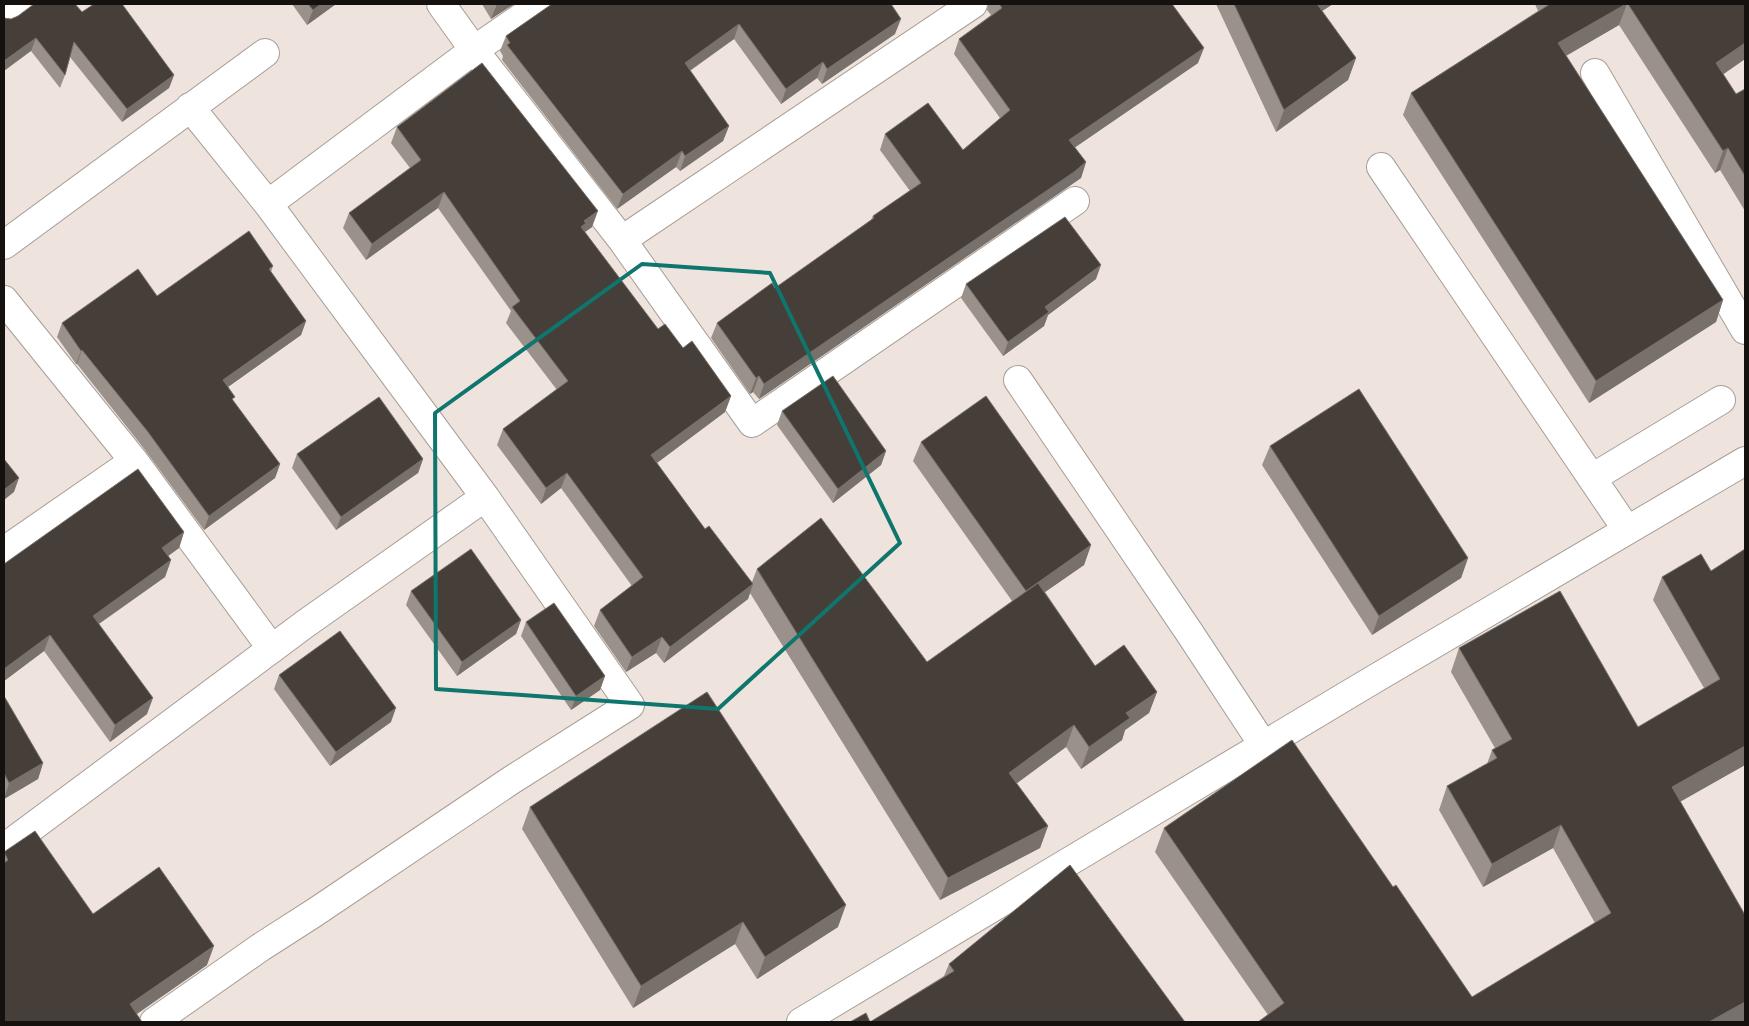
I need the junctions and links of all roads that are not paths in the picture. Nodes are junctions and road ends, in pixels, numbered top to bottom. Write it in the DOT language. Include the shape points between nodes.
graph roads {
  1 [pos="21,4"];
  2 [pos="441,4"];
  3 [pos="541,4"];
  4 [pos="974,4"];
  5 [pos="4,17"];
  6 [pos="474,50"];
  7 [pos="265,53"];
  8 [pos="1595,73"];
  9 [pos="190,107"];
  10 [pos="1381,167"];
  11 [pos="1075,201"];
  12 [pos="268,204"];
  13 [pos="622,240"];
  14 [pos="4,245"];
  15 [pos="4,300"];
  16 [pos="1745,330"];
  17 [pos="1018,380"];
  18 [pos="1721,400"];
  19 [pos="134,461"];
  20 [pos="1745,461"];
  21 [pos="1592,478"];
  22 [pos="485,497"];
  23 [pos="1627,530"];
  24 [pos="4,551"];
  25 [pos="272,649"];
  26 [pos="1264,746"];
  27 [pos="4,848"];
  28 [pos="154,1022"];
  29 [pos="801,1022"];
  1 -- 5 [label="street"];
  2 -- 6 [label="street"];
  3 -- 6 [label="street"];
  4 -- 13 [label="street"];
  6 -- 12 [label="street"];
  6 -- 13 [label="street"];
  7 -- 9 [label="street"];
  8 -- 16 [label="street"];
  9 -- 12 [label="street"];
  9 -- 14 [label="street"];
  10 -- 21 [label="street"];
  11 -- 13 [label="street" via="752,423"];
  12 -- 22 [label="street"];
  15 -- 19 [label="street"];
  17 -- 26 [label="street"];
  18 -- 21 [label="street"];
  19 -- 24 [label="street"];
  19 -- 25 [label="street"];
  20 -- 23 [label="street"];
  21 -- 23 [label="street"];
  22 -- 25 [label="street"];
  22 -- 28 [label="street" via="630,705 510,781"];
  23 -- 26 [label="street"];
  25 -- 27 [label="street"];
  26 -- 29 [label="street"];
}
